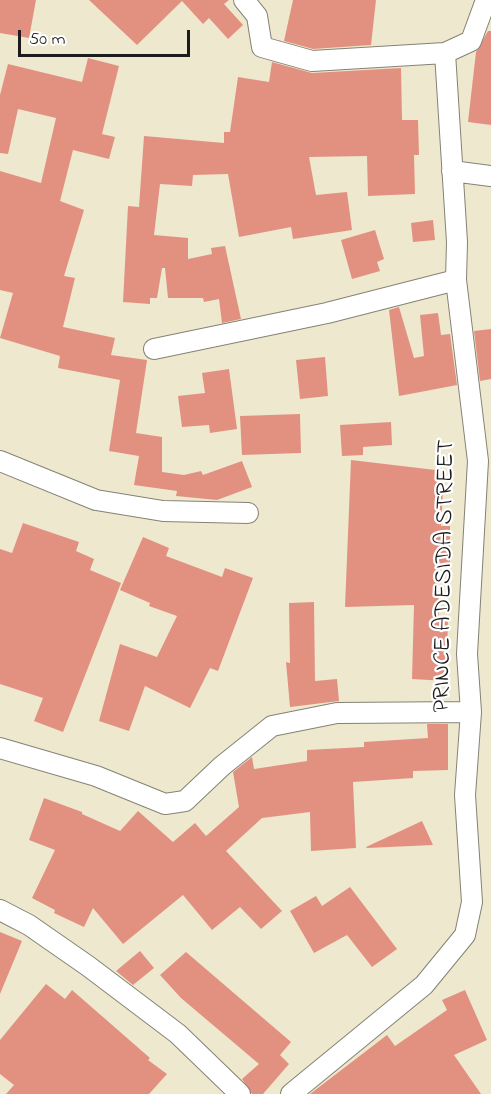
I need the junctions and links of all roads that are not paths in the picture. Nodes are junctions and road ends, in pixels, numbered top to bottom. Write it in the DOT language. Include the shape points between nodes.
graph roads {
  1 [pos="244,0"];
  2 [pos="486,0"];
  3 [pos="445,53"];
  4 [pos="452,171"];
  5 [pos="491,176"];
  6 [pos="456,280"];
  7 [pos="154,349"];
  8 [pos="0,461"];
  9 [pos="484,462"];
  10 [pos="248,513"];
  11 [pos="471,712"];
  12 [pos="0,748"];
  13 [pos="0,910"];
  14 [pos="240,1094"];
  15 [pos="291,1094"];
  1 -- 3 [label="street" via="257,16 262,47 312,61"];
  2 -- 3 [label="street" via="471,41"];
  3 -- 4 [label="street, PRINCE ADESIDA STREET"];
  4 -- 5 [label="street"];
  4 -- 6 [label="street, PRINCE ADESIDA STREET" via="458,242"];
  6 -- 7 [label="street" via="327,313"];
  6 -- 9 [label="street, PRINCE ADESIDA STREET"];
  8 -- 10 [label="street" via="96,500 163,511"];
  9 -- 11 [label="street, PRINCE ADESIDA STREET" via="467,654"];
  11 -- 12 [label="street" via="337,713 272,726 185,801 165,804 96,776"];
  11 -- 15 [label="street, PRINCE ADESIDA STREET" via="465,795 472,902 465,935 424,985"];
  13 -- 14 [label="street" via="29,925 178,1034"];
}
